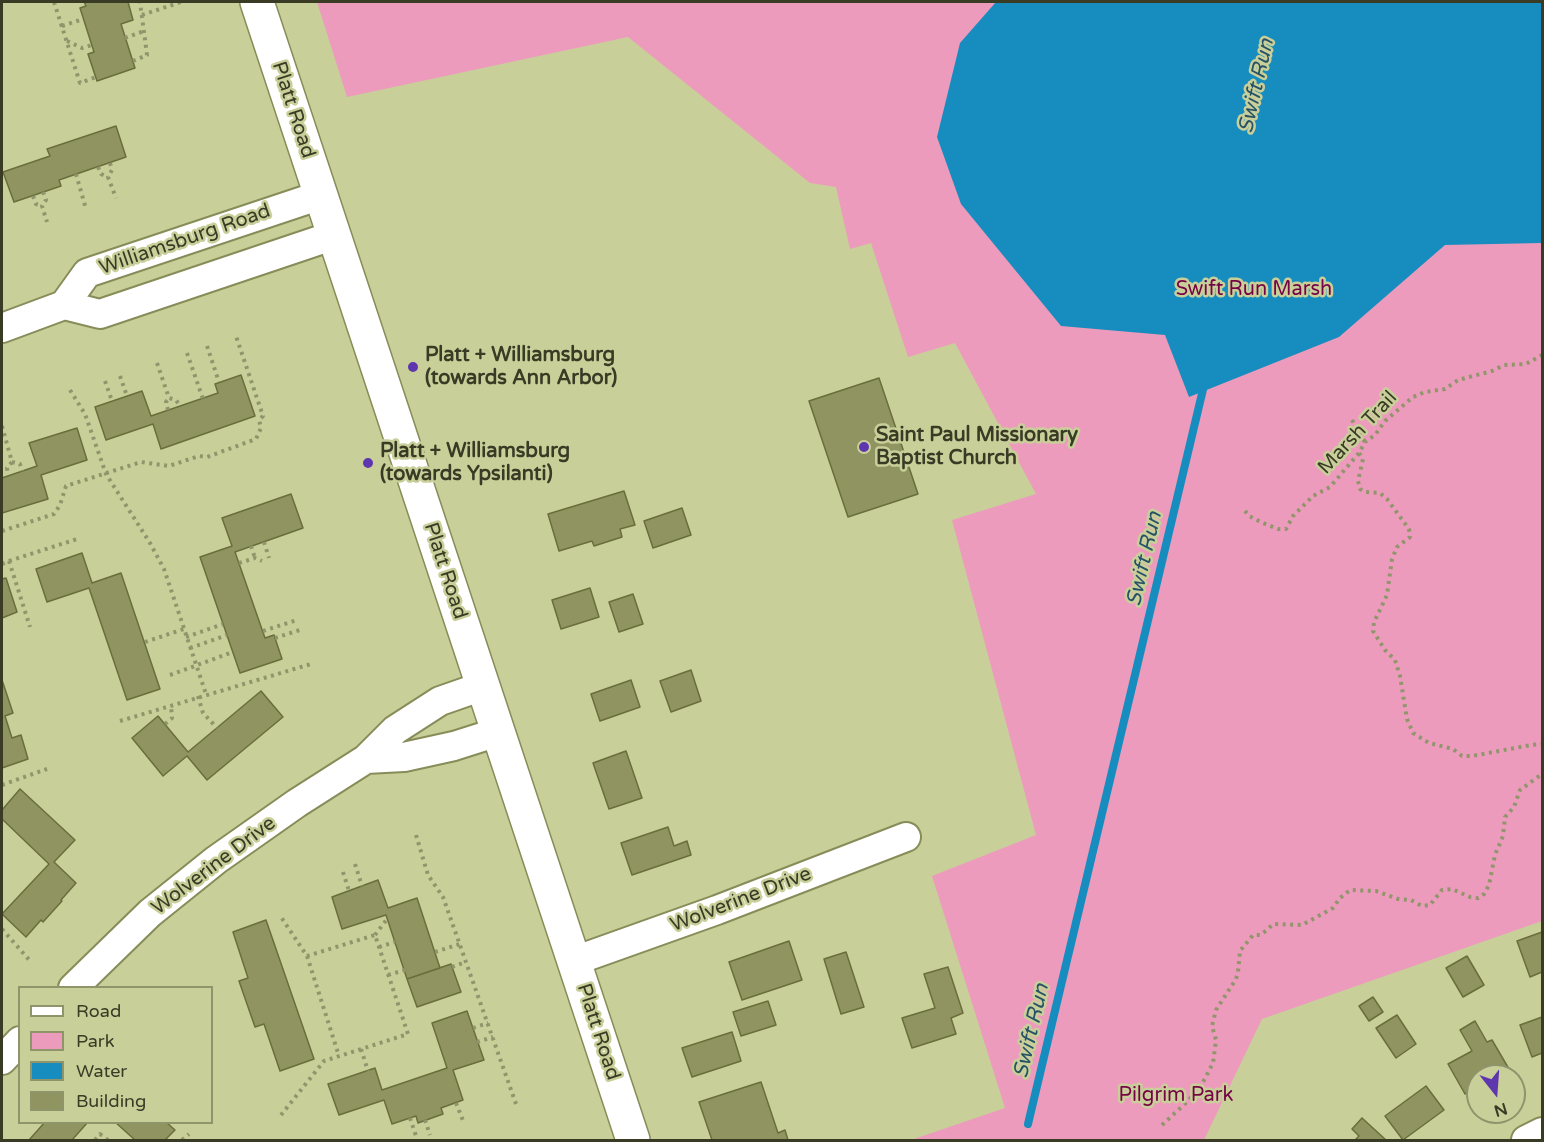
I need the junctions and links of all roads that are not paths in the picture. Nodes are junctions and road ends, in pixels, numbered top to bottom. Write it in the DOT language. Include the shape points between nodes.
graph roads {
  1 [pos="257,2"];
  2 [pos="321,195"];
  3 [pos="334,235"];
  4 [pos="64,305"];
  5 [pos="2,328"];
  6 [pos="483,686"];
  7 [pos="498,732"];
  8 [pos="366,759"];
  9 [pos="906,837"];
  10 [pos="574,961"];
  11 [pos="74,986"];
  12 [pos="18,1043"];
  13 [pos="2,1060"];
  14 [pos="1542,1132"];
  15 [pos="633,1140"];
  16 [pos="1526,1140"];
  1 -- 2 [label="main road, Platt Road"];
  2 -- 3 [label="main road, Platt Road"];
  2 -- 4 [label="street, Williamsburg Road" via="87,273"];
  3 -- 4 [label="street" via="100,314"];
  3 -- 6 [label="main road, Platt Road"];
  4 -- 5 [label="street"];
  6 -- 7 [label="main road, Platt Road"];
  6 -- 8 [label="street, Wolverine Drive" via="440,701 394,730"];
  7 -- 8 [label="street, Wolverine Drive" via="404,757"];
  7 -- 10 [label="main road, Platt Road"];
  8 -- 11 [label="street, Wolverine Drive" via="216,860 135,927"];
  9 -- 10 [label="street, Wolverine Drive"];
  10 -- 15 [label="main road, Platt Road"];
  12 -- 13 [label="street"];
  14 -- 16 [label="street"];
}
